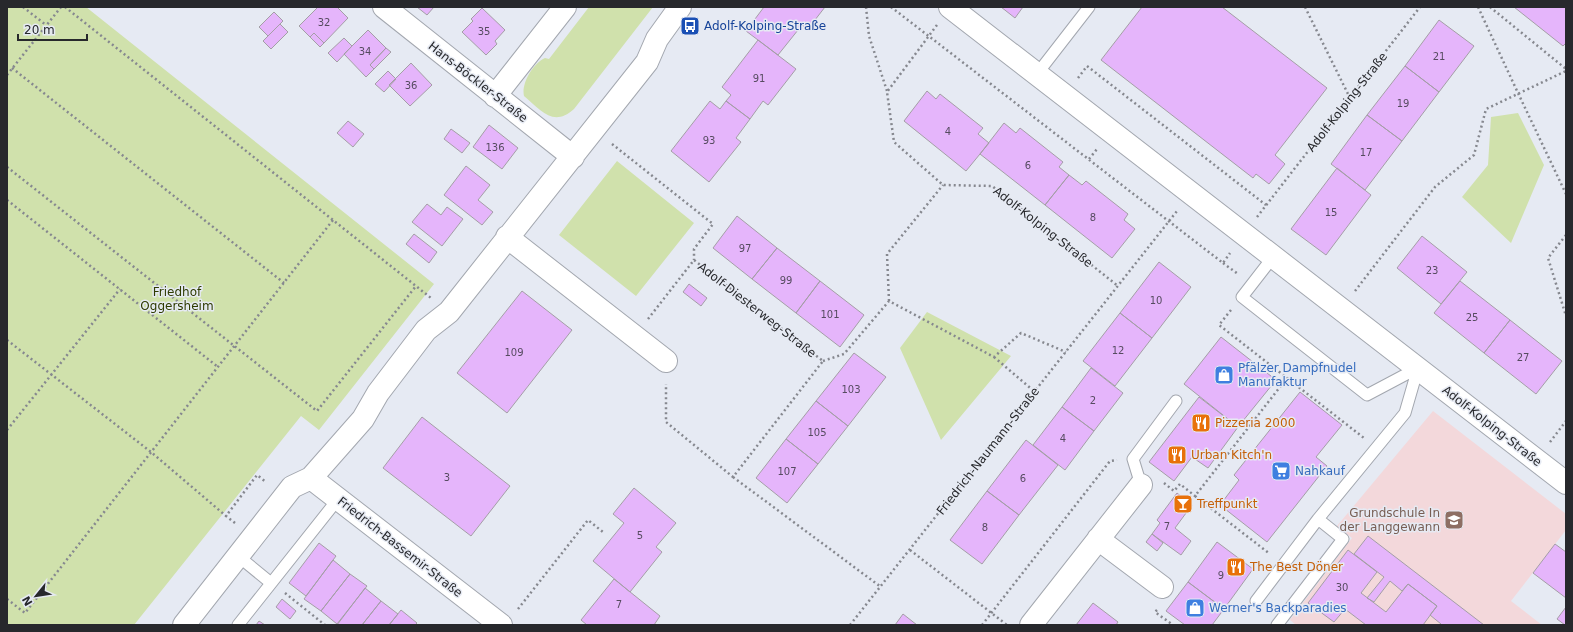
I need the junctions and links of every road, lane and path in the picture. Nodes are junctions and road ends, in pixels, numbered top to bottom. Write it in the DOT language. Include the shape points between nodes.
graph roads {
  1 [pos="23,7"];
  2 [pos="60,7"];
  3 [pos="65,7"];
  4 [pos="384,7"];
  5 [pos="565,7"];
  6 [pos="680,7"];
  7 [pos="866,7"];
  8 [pos="891,7"];
  9 [pos="950,7"];
  10 [pos="1089,7"];
  11 [pos="1305,7"];
  12 [pos="1420,7"];
  13 [pos="1478,7"];
  14 [pos="1490,7"];
  15 [pos="46,26"];
  16 [pos="929,36"];
  17 [pos="12,68"];
  18 [pos="1566,70"];
  19 [pos="1037,74"];
  20 [pos="7,75"];
  21 [pos="888,92"];
  22 [pos="1518,94"];
  23 [pos="496,96"];
  24 [pos="1064,96"];
  25 [pos="1350,98"];
  26 [pos="594,130"];
  27 [pos="573,157"];
  28 [pos="7,167"];
  29 [pos="943,185"];
  30 [pos="1191,194"];
  31 [pos="1566,194"];
  32 [pos="7,200"];
  33 [pos="1266,205"];
  34 [pos="333,220"];
  35 [pos="1169,221"];
  36 [pos="1245,234"];
  37 [pos="1566,235"];
  38 [pos="507,238"];
  39 [pos="1273,257"];
  40 [pos="694,260"];
  41 [pos="284,283"];
  42 [pos="416,286"];
  43 [pos="1118,286"];
  44 [pos="120,289"];
  45 [pos="1242,297"];
  46 [pos="889,301"];
  47 [pos="1341,309"];
  48 [pos="449,312"];
  49 [pos="1566,316"];
  50 [pos="634,336"];
  51 [pos="7,340"];
  52 [pos="234,346"];
  53 [pos="1066,352"];
  54 [pos="994,357"];
  55 [pos="666,361"];
  56 [pos="823,361"];
  57 [pos="218,367"];
  58 [pos="1418,368"];
  59 [pos="52,375"];
  60 [pos="1287,378"];
  61 [pos="1035,392"];
  62 [pos="1176,401"];
  63 [pos="7,430"];
  64 [pos="1376,447"];
  65 [pos="151,452"];
  66 [pos="1133,459"];
  67 [pos="732,476"];
  68 [pos="311,478"];
  69 [pos="1566,483"];
  70 [pos="1141,485"];
  71 [pos="338,499"];
  72 [pos="226,516"];
  73 [pos="1318,518"];
  74 [pos="603,532"];
  75 [pos="1098,540"];
  76 [pos="910,550"];
  77 [pos="238,556"];
  78 [pos="1284,564"];
  79 [pos="271,583"];
  80 [pos="881,587"];
  81 [pos="1162,587"];
  82 [pos="7,599"];
  83 [pos="1256,600"];
  84 [pos="992,613"];
  85 [pos="497,620"];
  86 [pos="184,625"];
  87 [pos="238,625"];
  88 [pos="325,625"];
  89 [pos="850,625"];
  90 [pos="982,625"];
  91 [pos="1007,625"];
  92 [pos="1031,625"];
  93 [pos="1277,625"];
  1 -- 15 [label="path"];
  2 -- 15 [label="path"];
  3 -- 34 [label="path"];
  4 -- 23 [label="street, Hans-Böckler-Straße"];
  5 -- 23 [label="street"];
  6 -- 26 [label="street" via="657,39 647,62"];
  7 -- 21 [label="path" via="869,36"];
  8 -- 16 [label="path"];
  9 -- 16 [label="path"];
  9 -- 19 [label="street, Adolf-Kolping-Straße"];
  10 -- 19 [label="lane"];
  11 -- 25 [label="path"];
  12 -- 25 [label="path, Adolf-Kolping-Straße"];
  13 -- 22 [label="path"];
  14 -- 18 [label="path"];
  15 -- 17 [label="path"];
  16 -- 21 [label="path"];
  16 -- 35 [label="path"];
  17 -- 20 [label="path"];
  17 -- 41 [label="path"];
  18 -- 22 [label="path"];
  19 -- 24 [label="street, Adolf-Kolping-Straße"];
  21 -- 29 [label="path" via="894,142"];
  22 -- 31 [label="path"];
  22 -- 47 [label="path" via="1486,109 1474,155 1435,188"];
  23 -- 27 [label="street, Hans-Böckler-Straße"];
  24 -- 30 [label="street, Adolf-Kolping-Straße"];
  24 -- 33 [label="path" via="1087,66"];
  25 -- 33 [label="path, Adolf-Kolping-Straße"];
  26 -- 27 [label="street"];
  26 -- 40 [label="path" via="713,224 694,248"];
  27 -- 38 [label="street"];
  28 -- 52 [label="path"];
  29 -- 43 [label="path, Adolf-Kolping-Straße" via="992,186"];
  29 -- 46 [label="path" via="887,254"];
  30 -- 35 [label="path"];
  30 -- 36 [label="street, Adolf-Kolping-Straße"];
  32 -- 44 [label="path"];
  33 -- 36 [label="path, Adolf-Kolping-Straße"];
  34 -- 41 [label="path"];
  34 -- 42 [label="path"];
  35 -- 36 [label="path" via="1223,262"];
  35 -- 43 [label="path"];
  36 -- 39 [label="street, Adolf-Kolping-Straße"];
  37 -- 49 [label="path" via="1548,258"];
  38 -- 48 [label="street"];
  38 -- 50 [label="street"];
  39 -- 45 [label="lane"];
  39 -- 47 [label="street, Adolf-Kolping-Straße"];
  40 -- 50 [label="path, Adolf-Diesterweg-Straße"];
  40 -- 56 [label="path, Adolf-Diesterweg-Straße"];
  41 -- 52 [label="path"];
  42 -- 48 [label="path"];
  42 -- 52 [label="path" via="317,412"];
  43 -- 53 [label="path"];
  44 -- 57 [label="path"];
  44 -- 59 [label="path"];
  45 -- 58 [label="lane" via="1367,395"];
  45 -- 60 [label="path" via="1219,325"];
  46 -- 54 [label="path"];
  46 -- 56 [label="path" via="844,354"];
  47 -- 58 [label="street, Adolf-Kolping-Straße"];
  48 -- 68 [label="street" via="426,330 378,393 363,419"];
  50 -- 55 [label="street"];
  51 -- 59 [label="path"];
  52 -- 57 [label="path"];
  53 -- 54 [label="path" via="1021,333"];
  53 -- 61 [label="path, Friedrich-Naumann-Straße"];
  54 -- 61 [label="path"];
  55 -- 67 [label="path" via="666,422"];
  56 -- 67 [label="path, Adolf-Diesterweg-Straße"];
  57 -- 65 [label="path"];
  58 -- 64 [label="lane" via="1405,413"];
  58 -- 69 [label="street, Adolf-Kolping-Straße"];
  59 -- 63 [label="path"];
  59 -- 65 [label="path"];
  60 -- 64 [label="path"];
  60 -- 78 [label="path" via="1195,496"];
  61 -- 76 [label="path, Friedrich-Naumann-Straße"];
  62 -- 66 [label="lane"];
  64 -- 73 [label="lane"];
  65 -- 72 [label="path"];
  65 -- 82 [label="path" via="25,613"];
  66 -- 70 [label="lane"];
  66 -- 84 [label="path" via="1110,461"];
  67 -- 80 [label="path"];
  68 -- 71 [label="street, Friedrich-Bassemir-Straße"];
  68 -- 77 [label="street" via="292,487"];
  70 -- 75 [label="street"];
  71 -- 79 [label="lane"];
  71 -- 85 [label="street, Friedrich-Bassemir-Straße"];
  73 -- 78 [label="lane"];
  73 -- 93 [label="lane" via="1343,539"];
  74 -- 85 [label="path" via="588,520"];
  75 -- 81 [label="street"];
  75 -- 92 [label="street"];
  76 -- 80 [label="path, Friedrich-Naumann-Straße"];
  76 -- 84 [label="path"];
  77 -- 79 [label="lane"];
  77 -- 86 [label="street"];
  78 -- 83 [label="lane"];
  79 -- 87 [label="lane"];
  79 -- 88 [label="path"];
  80 -- 89 [label="path, Friedrich-Naumann-Straße"];
  84 -- 90 [label="path"];
  84 -- 91 [label="path"];
}
